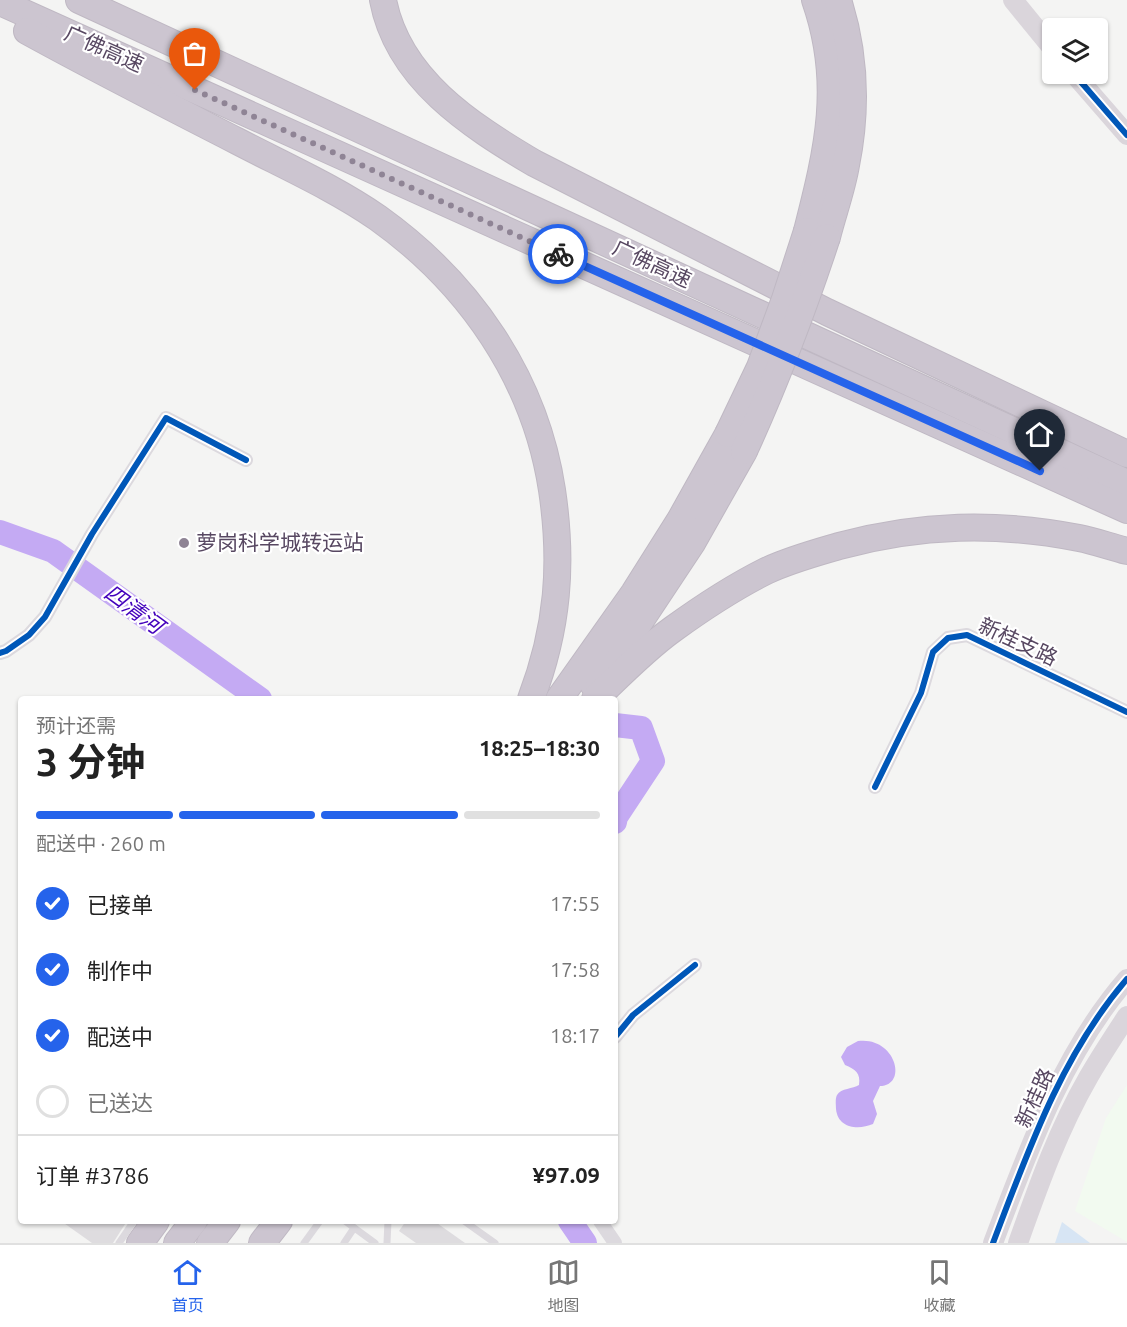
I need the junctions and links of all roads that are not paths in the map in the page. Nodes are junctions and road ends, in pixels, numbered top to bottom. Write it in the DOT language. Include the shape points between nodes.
graph roads {
  1 [pos="79,0"];
  2 [pos="383,0"];
  3 [pos="815,0"];
  4 [pos="838,0"];
  5 [pos="1012,0"];
  6 [pos="0,2"];
  7 [pos="0,17"];
  8 [pos="1042,36"];
  9 [pos="1083,84"];
  10 [pos="1127,135"];
  11 [pos="817,234"];
  12 [pos="736,442"];
  13 [pos="1127,454"];
  14 [pos="246,460"];
  15 [pos="1127,483"];
  16 [pos="1127,510"];
  17 [pos="1127,551"];
  18 [pos="0,653"];
  19 [pos="532,696"];
  20 [pos="561,696"];
  21 [pos="584,696"];
  22 [pos="598,696"];
  23 [pos="1127,712"];
  24 [pos="875,787"];
  25 [pos="695,965"];
  26 [pos="1127,979"];
  27 [pos="1127,1016"];
  28 [pos="618,1033"];
  29 [pos="132,1224"];
  30 [pos="154,1224"];
  31 [pos="192,1224"];
  32 [pos="225,1224"];
  33 [pos="277,1224"];
  34 [pos="318,1224"];
  35 [pos="349,1224"];
  36 [pos="387,1224"];
  37 [pos="468,1224"];
  38 [pos="602,1224"];
  39 [pos="354,1228"];
  40 [pos="119,1243"];
  41 [pos="140,1243"];
  42 [pos="177,1243"];
  43 [pos="210,1243"];
  44 [pos="262,1243"];
  45 [pos="304,1243"];
  46 [pos="344,1243"];
  47 [pos="375,1243"];
  48 [pos="387,1243"];
  49 [pos="495,1243"];
  50 [pos="615,1243"];
  51 [pos="993,1243"];
  52 [pos="1018,1243"];
  1 -- 15 [label="highway, 广佛高速"];
  2 -- 13 [label="highway" via="408,62 428,86 493,139 827,312"];
  3 -- 11 [label="highway" via="832,75"];
  4 -- 11 [label="highway" via="851,51 851,126 846,165"];
  5 -- 8 [label="street"];
  6 -- 16 [label="highway, 广佛高速"];
  7 -- 19 [label="highway" via="376,217 418,249 455,285 482,319 526,398 549,470 555,511 555,599 544,664"];
  9 -- 10 [label="street"];
  11 -- 12 [label="highway, bridge" via="785,299"];
  12 -- 20 [label="highway"];
  12 -- 21 [label="highway" via="692,543"];
  14 -- 18 [label="street" via="165,418 45,617 29,635"];
  17 -- 22 [label="highway" via="1080,538 961,526 910,531 813,553 767,571 717,599 671,630"];
  23 -- 24 [label="street, 新桂支路" via="967,635 948,638 933,652 921,693"];
  25 -- 28 [label="street" via="633,1015"];
  26 -- 51 [label="street, 新桂路" via="1083,1038 1064,1074 1042,1118"];
  27 -- 52 [label="street, 新桂路" via="1065,1123"];
  29 -- 40 [label="lane"];
  30 -- 41 [label="highway"];
  31 -- 42 [label="highway"];
  32 -- 43 [label="highway"];
  33 -- 44 [label="highway"];
  34 -- 45 [label="lane"];
  35 -- 39 [label="lane"];
  36 -- 48 [label="lane"];
  37 -- 49 [label="lane"];
  38 -- 50 [label="street"];
  39 -- 46 [label="lane"];
  39 -- 47 [label="lane"];
}
